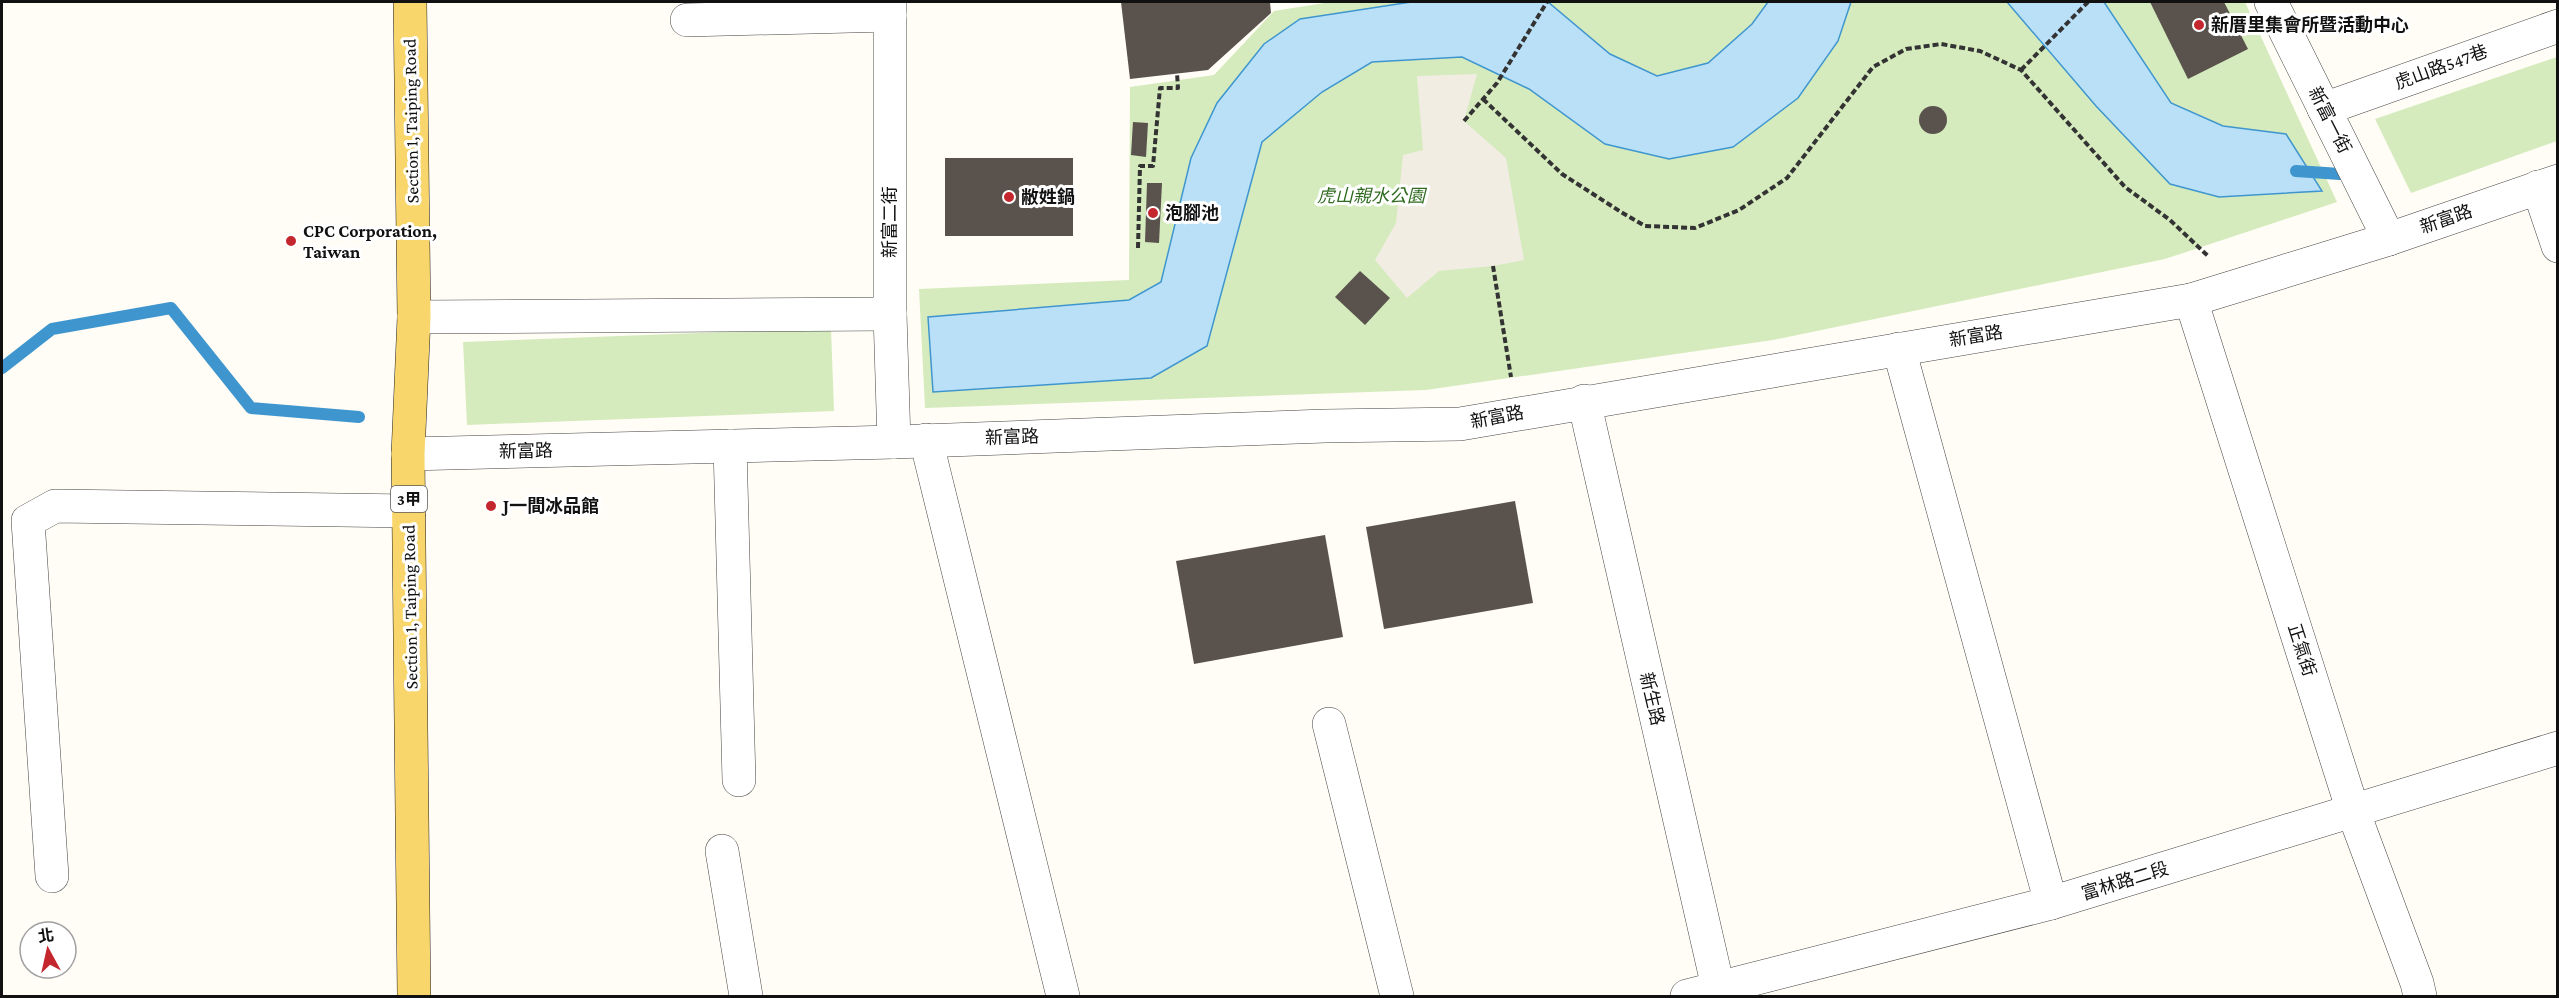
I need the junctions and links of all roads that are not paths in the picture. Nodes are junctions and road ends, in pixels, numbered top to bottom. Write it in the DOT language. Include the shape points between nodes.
graph roads {
  1 [pos="410,2"];
  2 [pos="2271,2"];
  3 [pos="890,8"];
  4 [pos="687,20"];
  5 [pos="2558,26"];
  6 [pos="2324,109"];
  7 [pos="2548,184"];
  8 [pos="2389,239"];
  9 [pos="2558,246"];
  10 [pos="2191,300"];
  11 [pos="890,314"];
  12 [pos="414,316"];
  13 [pos="1899,349"];
  14 [pos="1584,401"];
  15 [pos="910,441"];
  16 [pos="730,446"];
  17 [pos="408,454"];
  18 [pos="409,511"];
  19 [pos="1329,724"];
  20 [pos="2558,748"];
  21 [pos="739,780"];
  22 [pos="2353,811"];
  23 [pos="722,851"];
  24 [pos="52,876"];
  25 [pos="2050,903"];
  26 [pos="1719,992"];
  27 [pos="414,996"];
  28 [pos="746,996"];
  29 [pos="1063,996"];
  30 [pos="1397,996"];
  31 [pos="1687,996"];
  32 [pos="2420,996"];
  1 -- 12 [label="main road, Section 1, Taiping Road / 3甲"];
  2 -- 6 [label="street, 新富一街"];
  3 -- 4 [label="street"];
  3 -- 11 [label="street, 新富二街"];
  5 -- 6 [label="street, 虎山路547巷"];
  6 -- 8 [label="street, 新富一街"];
  7 -- 8 [label="street, 新富路"];
  7 -- 9 [label="street"];
  8 -- 10 [label="street, 新富路"];
  10 -- 13 [label="street, 新富路"];
  10 -- 22 [label="street, 正氣街"];
  11 -- 12 [label="street"];
  11 -- 15 [label="street, 新富二街"];
  12 -- 17 [label="main road, Section 1, Taiping Road / 3甲"];
  13 -- 14 [label="street, 新富路"];
  13 -- 25 [label="street"];
  14 -- 15 [label="street, 新富路" via="1460,424"];
  14 -- 26 [label="street, 新生路"];
  15 -- 16 [label="street, 新富路"];
  15 -- 29 [label="street, 新富二街"];
  16 -- 17 [label="street, 新富路"];
  16 -- 21 [label="street"];
  17 -- 18 [label="main road, Section 1, Taiping Road / 3甲"];
  18 -- 24 [label="street" via="55,506 28,521"];
  18 -- 27 [label="main road, Section 1, Taiping Road / 3甲"];
  19 -- 30 [label="street"];
  20 -- 22 [label="street, 富林路二段"];
  22 -- 25 [label="street, 富林路二段"];
  22 -- 32 [label="street, 正氣街"];
  23 -- 28 [label="street"];
  25 -- 26 [label="street, 富林路二段"];
  26 -- 31 [label="street, 富林路二段"];
}
